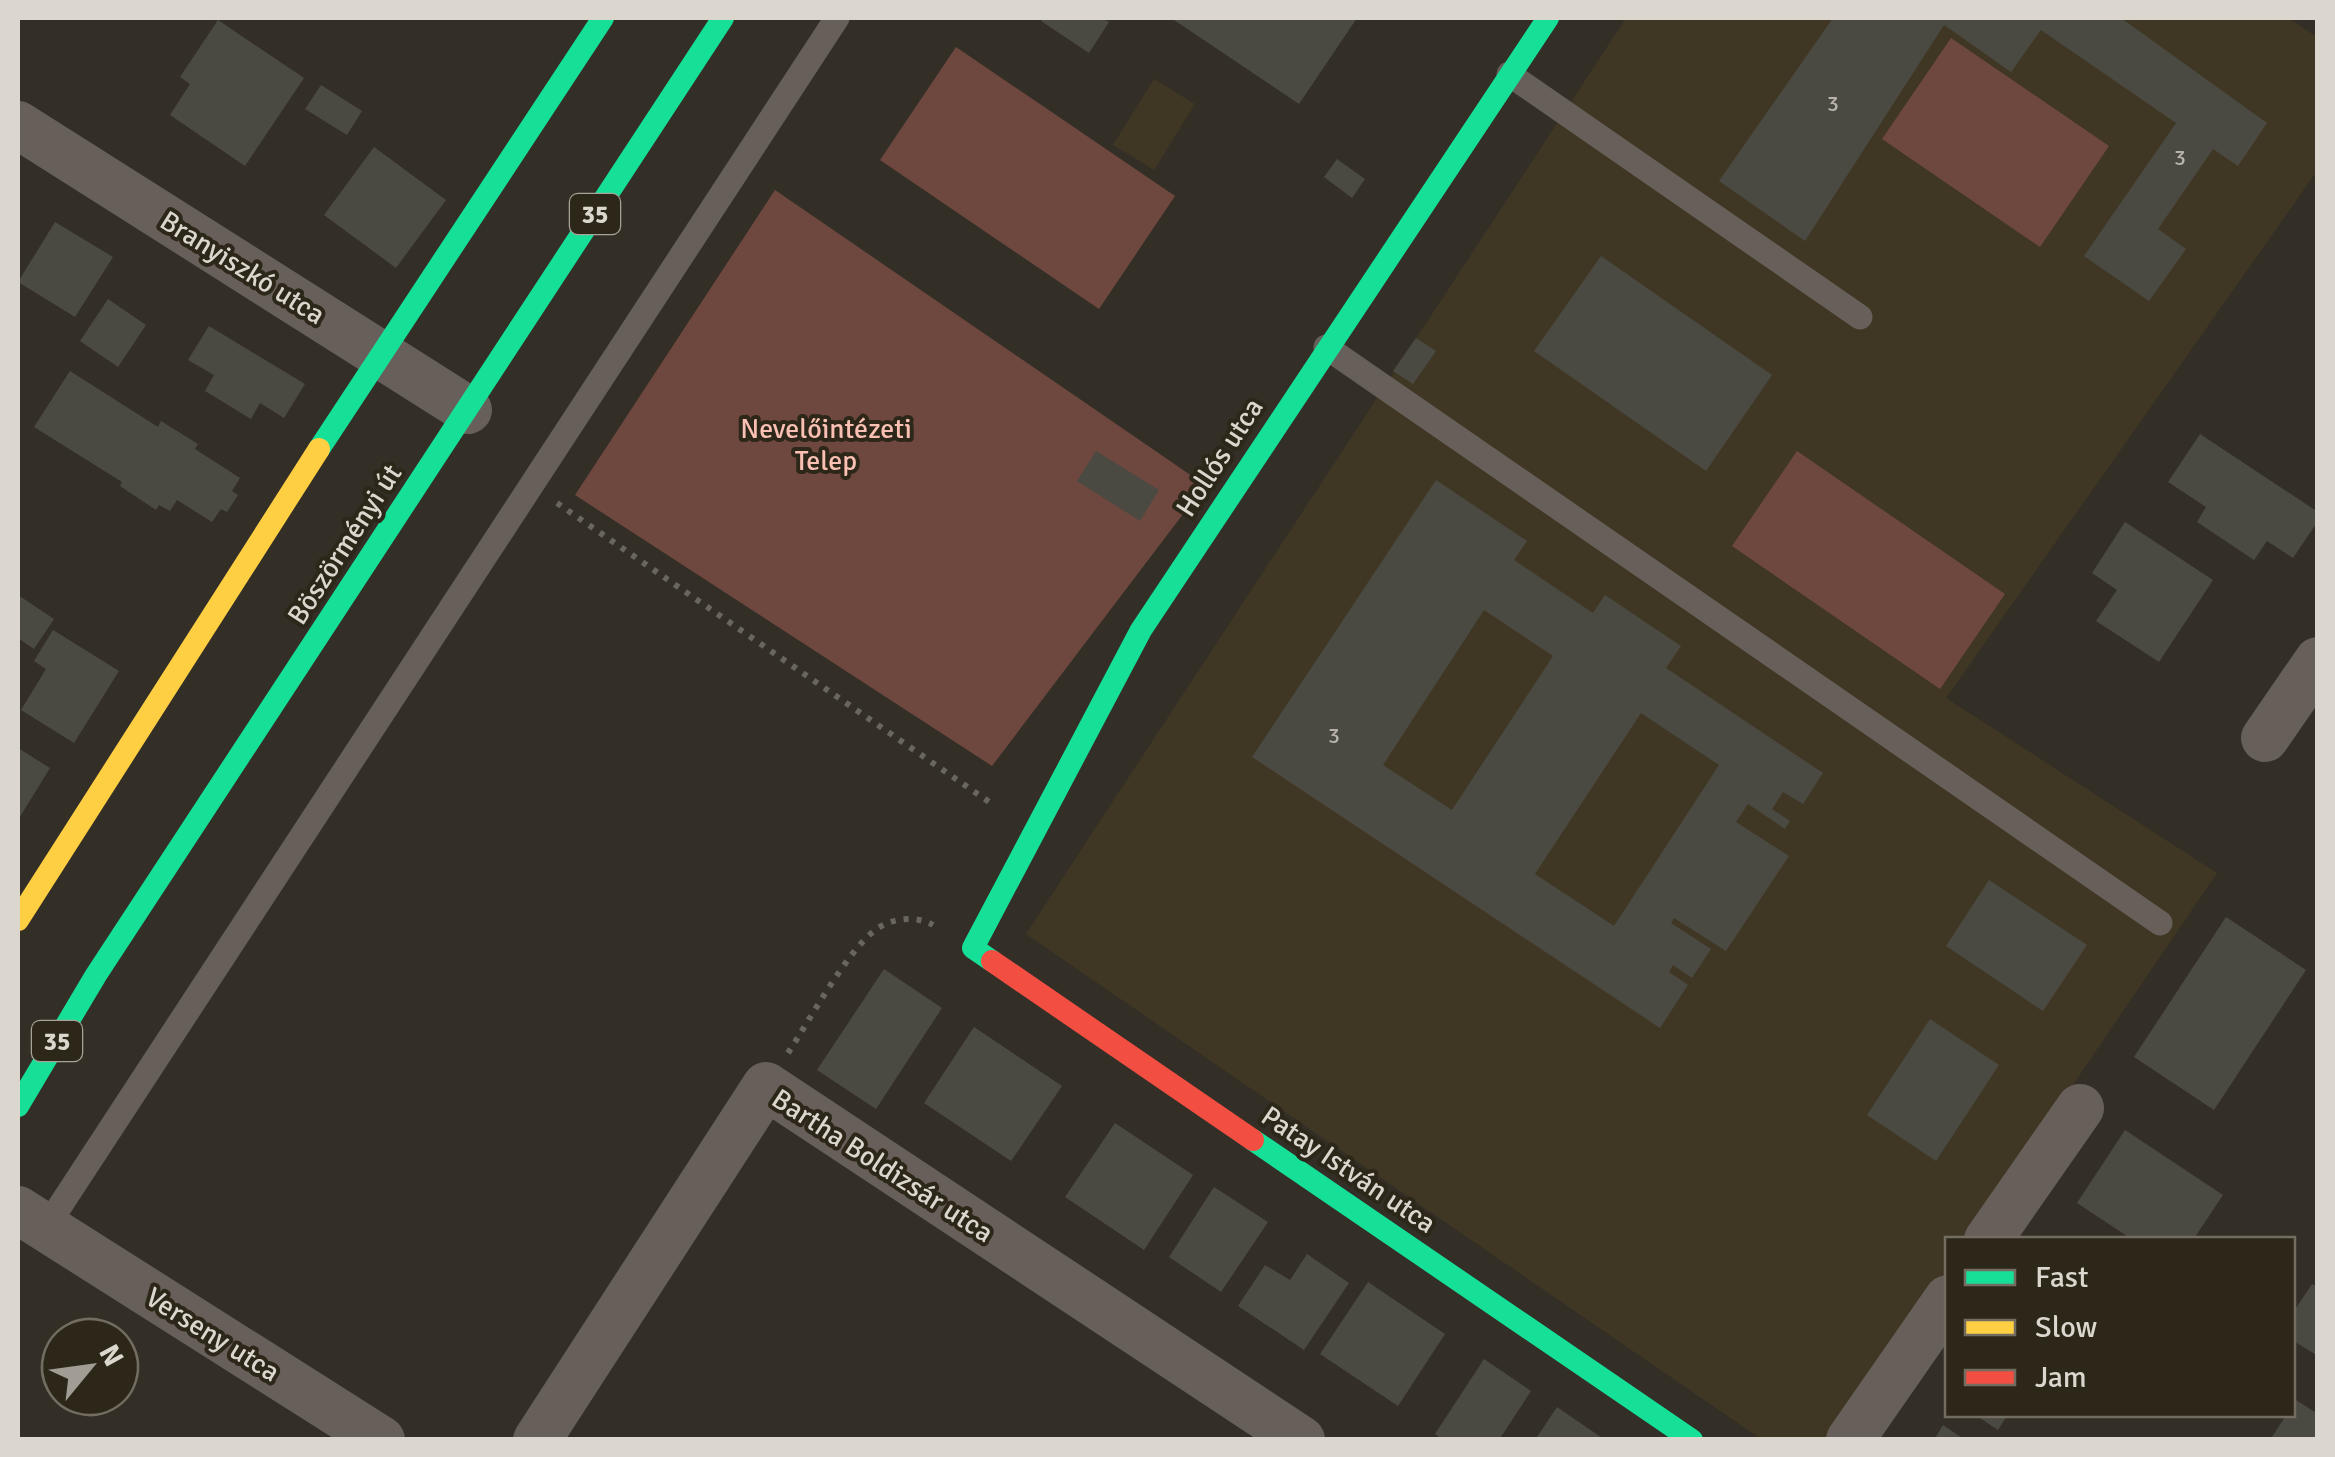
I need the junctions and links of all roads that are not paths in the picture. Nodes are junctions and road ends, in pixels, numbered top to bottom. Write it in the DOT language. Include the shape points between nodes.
graph roads {
  1 [pos="602,18"];
  2 [pos="723,18"];
  3 [pos="837,18"];
  4 [pos="1548,18"];
  5 [pos="1509,74"];
  6 [pos="18,125"];
  7 [pos="1860,317"];
  8 [pos="1326,348"];
  9 [pos="380,353"];
  10 [pos="468,410"];
  11 [pos="2318,661"];
  12 [pos="2264,738"];
  13 [pos="18,920"];
  14 [pos="2160,923"];
  15 [pos="973,948"];
  16 [pos="18,1106"];
  17 [pos="2080,1108"];
  18 [pos="31,1219"];
  19 [pos="1990,1237"];
  20 [pos="1945,1302"];
  21 [pos="382,1440"];
  22 [pos="537,1440"];
  23 [pos="1301,1440"];
  24 [pos="1692,1440"];
  25 [pos="1850,1440"];
  1 -- 9 [label="street"];
  2 -- 10 [label="street, Böszörményi út / 35"];
  3 -- 18 [label="lane" via="531,486"];
  4 -- 5 [label="street, Hollós utca"];
  5 -- 7 [label="lane"];
  5 -- 8 [label="street, Hollós utca"];
  6 -- 9 [label="street, Branyiszkó utca"];
  8 -- 14 [label="lane"];
  8 -- 15 [label="street, Hollós utca" via="1141,630"];
  9 -- 10 [label="street, Branyiszkó utca"];
  9 -- 13 [label="street"];
  10 -- 16 [label="street, Böszörményi út / 35" via="96,975"];
  11 -- 12 [label="street"];
  15 -- 24 [label="street, Patay István utca"];
  17 -- 19 [label="street"];
  18 -- 21 [label="street, Verseny utca"];
  20 -- 25 [label="street"];
  22 -- 23 [label="street, Bartha Boldizsár utca" via="766,1086"];
}
